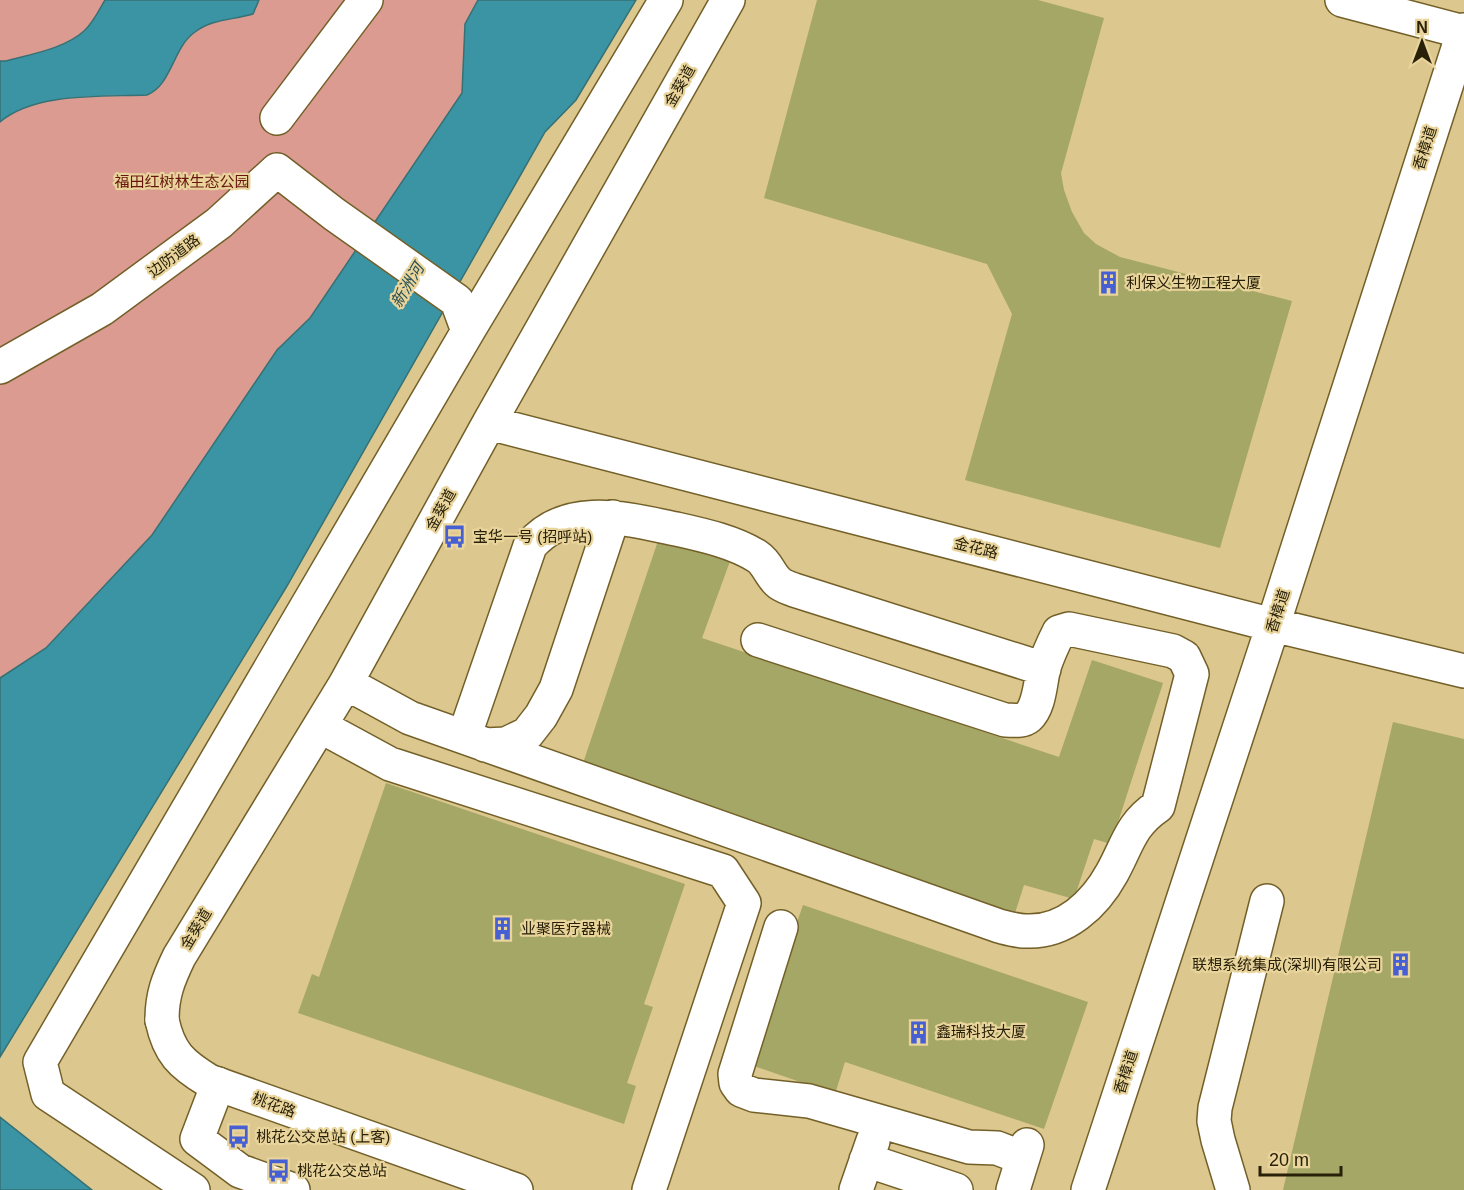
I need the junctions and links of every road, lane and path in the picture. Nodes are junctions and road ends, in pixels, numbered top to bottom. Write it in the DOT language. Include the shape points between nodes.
graph roads {
  1 [pos="366,0"];
  2 [pos="666,0"];
  3 [pos="728,0"];
  4 [pos="1342,0"];
  5 [pos="1464,31"];
  6 [pos="277,118"];
  7 [pos="468,331"];
  8 [pos="0,367"];
  9 [pos="489,423"];
  10 [pos="614,517"];
  11 [pos="1273,624"];
  12 [pos="758,640"];
  13 [pos="1044,669"];
  14 [pos="1464,671"];
  15 [pos="346,683"];
  16 [pos="320,726"];
  17 [pos="475,741"];
  18 [pos="1268,901"];
  19 [pos="781,927"];
  20 [pos="162,1020"];
  21 [pos="218,1084"];
  22 [pos="879,1121"];
  23 [pos="861,1175"];
  24 [pos="193,1190"];
  25 [pos="293,1190"];
  26 [pos="516,1190"];
  27 [pos="649,1190"];
  28 [pos="956,1190"];
  29 [pos="1013,1190"];
  30 [pos="1088,1190"];
  31 [pos="1233,1190"];
  1 -- 6 [label="street"];
  2 -- 7 [label="street"];
  3 -- 9 [label="street, 金葵道"];
  4 -- 5 [label="street"];
  5 -- 11 [label="street, 香樟道"];
  7 -- 8 [label="street, 边防道路" via="457,301 277,170 219,223 102,309"];
  7 -- 24 [label="street" via="40,1062 48,1094"];
  9 -- 11 [label="street, 金花路"];
  9 -- 15 [label="street, 金葵道"];
  10 -- 13 [label="street" via="697,534 740,548 760,558 779,583 794,590"];
  10 -- 17 [label="street" via="551,698 527,734 506,744"];
  10 -- 17 [label="street" via="565,522 530,546"];
  11 -- 14 [label="street, 金花路"];
  11 -- 30 [label="street, 香樟道"];
  12 -- 13 [label="street" via="1005,720 1028,717"];
  13 -- 17 [label="street" via="1059,632 1070,629 1173,651 1184,657 1192,674 1158,806 1131,832 1102,890 1086,908 1070,921 1027,932 999,926"];
  15 -- 16 [label="street, 金葵道"];
  15 -- 17 [label="street" via="410,718"];
  16 -- 20 [label="street, 金葵道" via="179,957 166,983"];
  16 -- 27 [label="street" via="390,764 723,872 744,903"];
  18 -- 31 [label="street" via="1215,1108 1218,1140"];
  19 -- 22 [label="street" via="738,1059 736,1083 741,1090 754,1095 809,1101"];
  20 -- 21 [label="street, 桃花路" via="175,1055 190,1070"];
  21 -- 25 [label="street" via="197,1139 240,1171"];
  21 -- 26 [label="street, 桃花路"];
  22 -- 23 [label="street"];
  22 -- 29 [label="street" via="969,1147 1025,1152"];
  23 -- 28 [label="street"];
}
